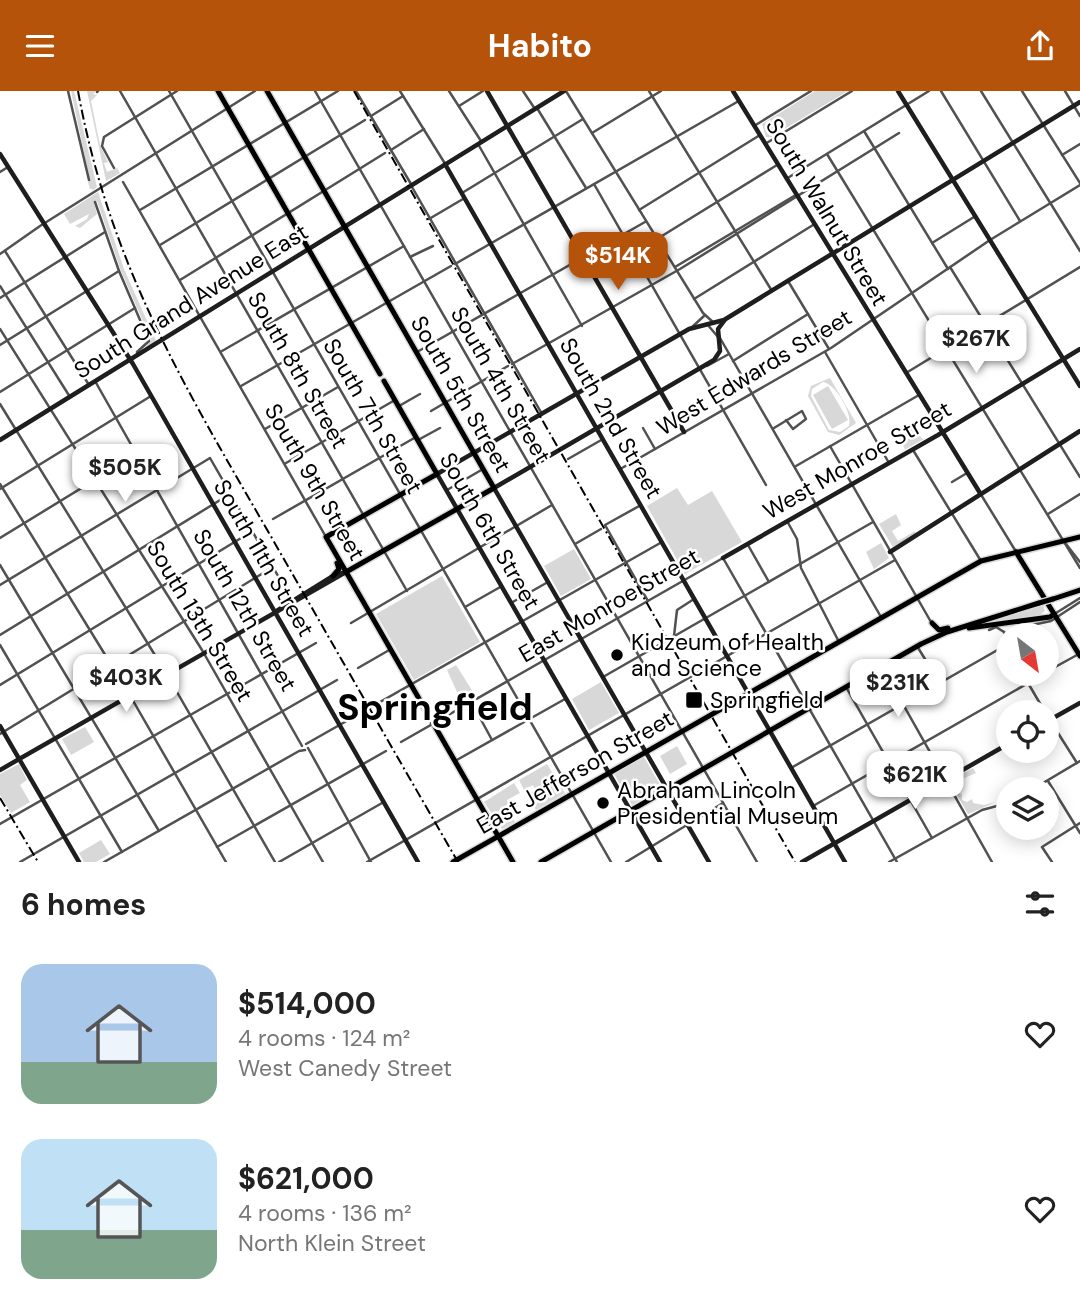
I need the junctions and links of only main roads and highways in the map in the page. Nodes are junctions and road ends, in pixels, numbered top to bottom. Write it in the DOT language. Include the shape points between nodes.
graph roads {
  1 [pos="218,91"];
  2 [pos="267,91"];
  3 [pos="326,537"];
  4 [pos="1080,537"];
  5 [pos="330,544"];
  6 [pos="1030,549"];
  7 [pos="1016,552"];
  8 [pos="346,572"];
  9 [pos="1028,572"];
  10 [pos="332,576"];
  11 [pos="1080,590"];
  12 [pos="1042,594"];
  13 [pos="1015,610"];
  14 [pos="1055,615"];
  15 [pos="1023,620"];
  16 [pos="920,645"];
  17 [pos="1079,655"];
  18 [pos="499,836"];
  19 [pos="453,862"];
  20 [pos="513,862"];
  21 [pos="541,862"];
  1 -- 3 [label="main road, South 6th Street" via="437,474"];
  2 -- 8 [label="main road, South 5th Street" via="494,488"];
  3 -- 5 [label="main road, South 9th Street"];
  4 -- 6 [label="main road, East Jefferson Street"];
  5 -- 8 [label="main road, South 9th Street"];
  5 -- 10 [label="main road" via="339,568"];
  6 -- 7 [label="main road, East Jefferson Street"];
  6 -- 9 [label="main road" via="1024,558"];
  7 -- 9 [label="main road"];
  7 -- 18 [label="main road, East Jefferson Street" via="981,561"];
  8 -- 18 [label="main road, South 9th Street"];
  9 -- 12 [label="main road"];
  11 -- 13 [label="main road, bridge"];
  12 -- 14 [label="main road"];
  12 -- 15 [label="main road" via="1046,613"];
  13 -- 16 [label="main road"];
  13 -- 16 [label="main road" via="943,630 932,623 934,633"];
  14 -- 15 [label="main road"];
  14 -- 17 [label="main road"];
  15 -- 16 [label="main road" via="970,628"];
  16 -- 21 [label="main road"];
  18 -- 19 [label="main road, East Jefferson Street"];
  18 -- 20 [label="main road, South 9th Street"];
}
